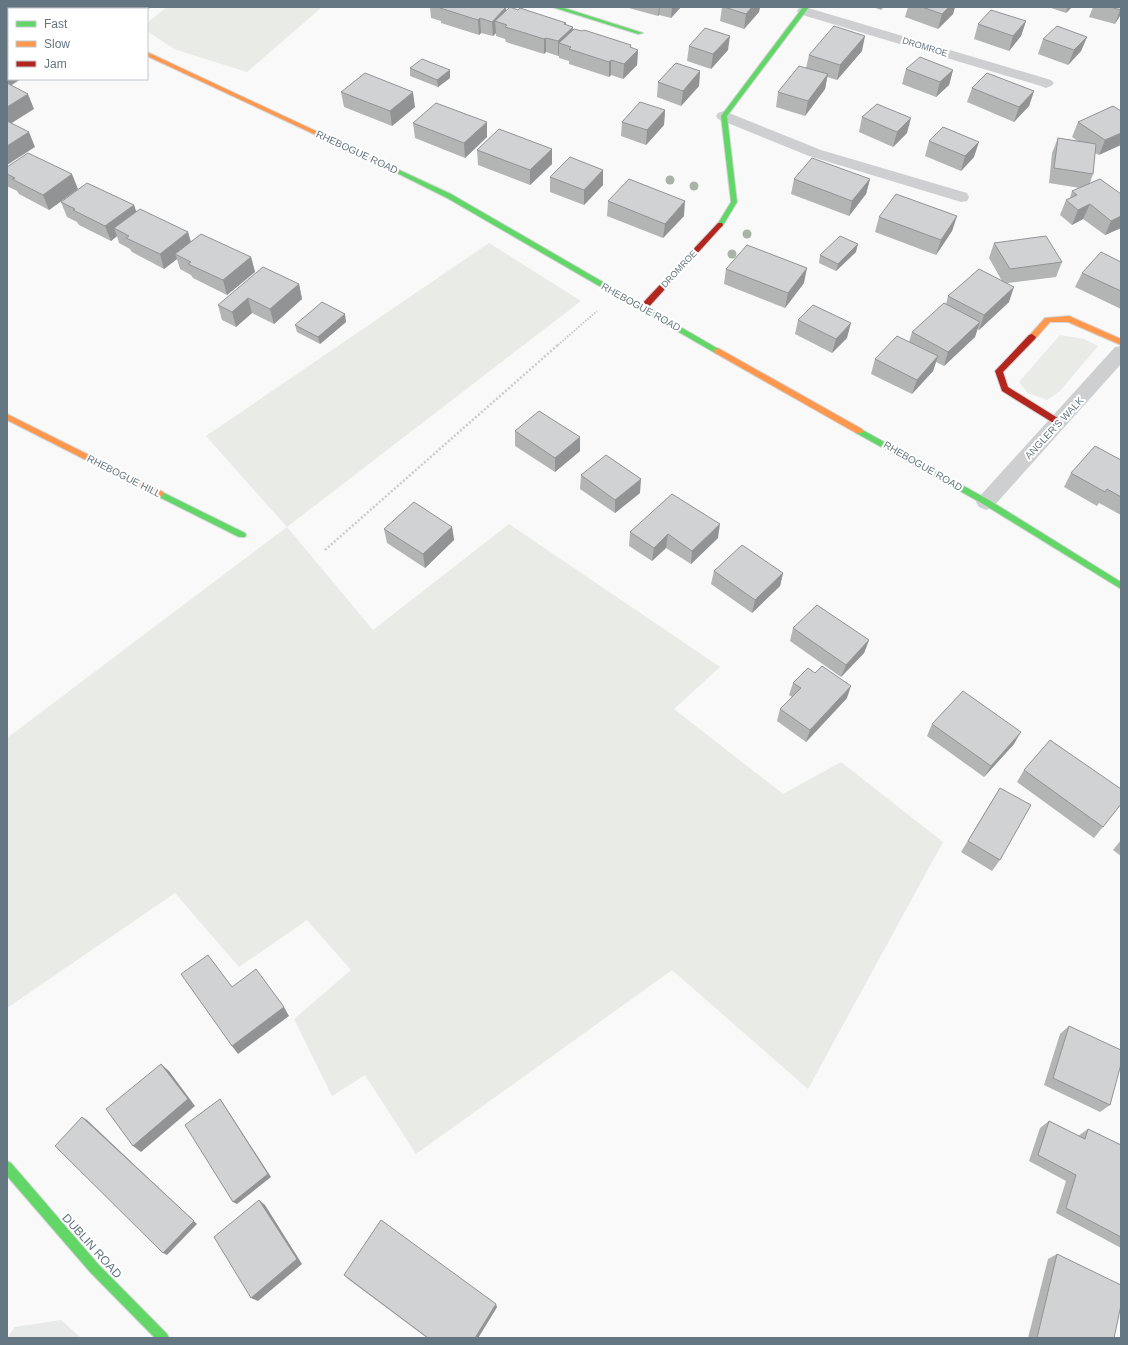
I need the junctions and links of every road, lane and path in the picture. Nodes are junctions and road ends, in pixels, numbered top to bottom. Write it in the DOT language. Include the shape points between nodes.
graph roads {
  1 [pos="555,7"];
  2 [pos="805,9"];
  3 [pos="640,33"];
  4 [pos="148,54"];
  5 [pos="1046,83"];
  6 [pos="724,116"];
  7 [pos="961,197"];
  8 [pos="617,294"];
  9 [pos="643,308"];
  10 [pos="1121,342"];
  11 [pos="1121,352"];
  12 [pos="7,417"];
  13 [pos="1058,422"];
  14 [pos="986,502"];
  15 [pos="242,535"];
  16 [pos="325,550"];
  17 [pos="1121,586"];
  18 [pos="7,1167"];
  19 [pos="163,1338"];
  1 -- 3 [label="street"];
  2 -- 5 [label="street, DROMROE"];
  2 -- 6 [label="street, DROMROE"];
  4 -- 8 [label="street, RHEBOGUE ROAD" via="449,196"];
  6 -- 7 [label="street" via="815,153"];
  6 -- 9 [label="street, DROMROE" via="734,202 718,228"];
  8 -- 9 [label="street, RHEBOGUE ROAD"];
  8 -- 16 [label="path"];
  9 -- 14 [label="street, RHEBOGUE ROAD"];
  10 -- 13 [label="street" via="1069,320 1048,320 999,371 1005,389"];
  11 -- 13 [label="street, ANGLER'S WALK" via="1078,403"];
  12 -- 15 [label="street, RHEBOGUE HILL"];
  13 -- 14 [label="street, ANGLER'S WALK"];
  14 -- 17 [label="street, RHEBOGUE ROAD"];
  18 -- 19 [label="street, DUBLIN ROAD" via="94,1268"];
}
